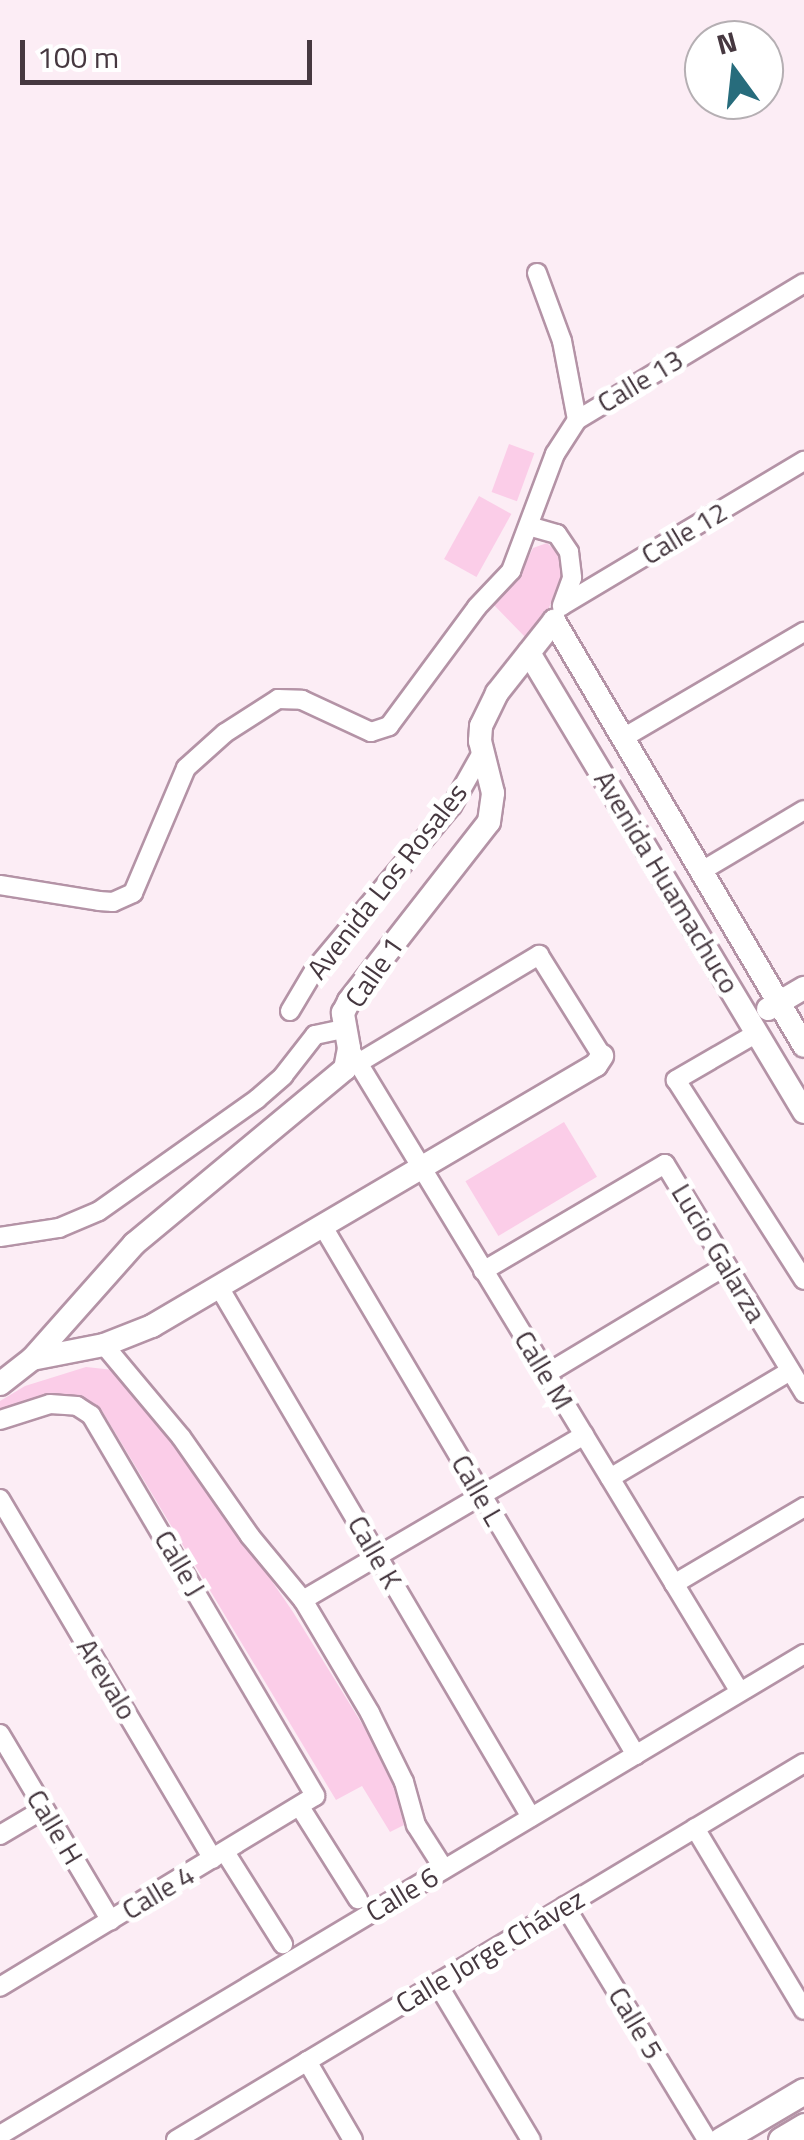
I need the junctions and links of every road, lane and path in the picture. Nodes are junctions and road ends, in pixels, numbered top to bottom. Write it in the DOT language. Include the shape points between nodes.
graph roads {
  1 [pos="537,272"];
  2 [pos="804,283"];
  3 [pos="576,420"];
  4 [pos="804,462"];
  5 [pos="532,526"];
  6 [pos="559,613"];
  7 [pos="804,632"];
  8 [pos="530,653"];
  9 [pos="623,738"];
  10 [pos="483,751"];
  11 [pos="804,810"];
  12 [pos="700,872"];
  13 [pos="0,884"];
  14 [pos="804,988"];
  15 [pos="778,1004"];
  16 [pos="290,1011"];
  17 [pos="757,1034"];
  18 [pos="801,1034"];
  19 [pos="351,1046"];
  20 [pos="602,1056"];
  21 [pos="804,1112"];
  22 [pos="422,1166"];
  23 [pos="322,1225"];
  24 [pos="0,1237"];
  25 [pos="726,1266"];
  26 [pos="483,1270"];
  27 [pos="804,1280"];
  28 [pos="219,1286"];
  29 [pos="104,1344"];
  30 [pos="32,1360"];
  31 [pos="790,1371"];
  32 [pos="546,1374"];
  33 [pos="0,1384"];
  34 [pos="804,1393"];
  35 [pos="0,1420"];
  36 [pos="584,1435"];
  37 [pos="610,1478"];
  38 [pos="481,1496"];
  39 [pos="0,1499"];
  40 [pos="804,1508"];
  41 [pos="378,1557"];
  42 [pos="674,1584"];
  43 [pos="303,1600"];
  44 [pos="804,1654"];
  45 [pos="740,1692"];
  46 [pos="0,1734"];
  47 [pos="636,1754"];
  48 [pos="804,1763"];
  49 [pos="307,1801"];
  50 [pos="44,1809"];
  51 [pos="532,1817"];
  52 [pos="695,1828"];
  53 [pos="0,1836"];
  54 [pos="219,1856"];
  55 [pos="444,1870"];
  56 [pos="358,1898"];
  57 [pos="566,1906"];
  58 [pos="111,1920"];
  59 [pos="283,1944"];
  60 [pos="2,1982"];
  61 [pos="437,1983"];
  62 [pos="804,2010"];
  63 [pos="307,2061"];
  64 [pos="804,2090"];
  65 [pos="804,2126"];
  66 [pos="0,2135"];
  67 [pos="177,2140"];
  68 [pos="354,2140"];
  69 [pos="531,2140"];
  70 [pos="707,2140"];
  71 [pos="722,2140"];
  72 [pos="781,2140"];
  1 -- 3 [label="street" via="562,341"];
  2 -- 3 [label="street, Calle 13"];
  3 -- 5 [label="street, Calle 13" via="555,454"];
  4 -- 6 [label="street, Calle 12"];
  5 -- 6 [label="street" via="557,534 570,552 572,578"];
  5 -- 13 [label="street, Calle 13" via="512,572 477,607 389,726 371,732 302,700 278,699 186,768 141,880 123,900 99,902"];
  6 -- 8 [label="street, Calle 1"];
  6 -- 9 [label="street, Avenida Huamachuco"];
  7 -- 9 [label="street"];
  8 -- 10 [label="street, Calle 1" via="487,708"];
  8 -- 17 [label="street, Avenida Huamachuco"];
  9 -- 12 [label="street, Avenida Huamachuco"];
  10 -- 16 [label="street, Avenida Los Rosales" via="452,806 315,969"];
  10 -- 19 [label="street, Calle 1" via="494,793 489,822 356,988 343,1013"];
  11 -- 12 [label="street"];
  12 -- 15 [label="street, Avenida Huamachuco"];
  14 -- 15 [label="street"];
  15 -- 17 [label="street"];
  15 -- 18 [label="street, Avenida Huamachuco"];
  17 -- 18 [label="street"];
  17 -- 21 [label="street, Avenida Huamachuco"];
  17 -- 27 [label="street" via="676,1080"];
  19 -- 20 [label="street" via="539,955"];
  19 -- 22 [label="street, Calle M"];
  19 -- 24 [label="street" via="314,1035 257,1099 99,1211 59,1228"];
  19 -- 30 [label="street, Calle 1" via="345,1069 112,1265"];
  20 -- 22 [label="street, Calle 1"];
  22 -- 23 [label="street, Calle 1"];
  22 -- 26 [label="street, Calle M"];
  23 -- 28 [label="street, Calle 1"];
  23 -- 38 [label="street, Calle L"];
  25 -- 26 [label="street, Lucio Galarza" via="664,1164"];
  25 -- 31 [label="street, Lucio Galarza"];
  25 -- 32 [label="street"];
  26 -- 32 [label="street, Calle M"];
  28 -- 29 [label="street, Calle 1" via="152,1326"];
  28 -- 41 [label="street, Calle K"];
  29 -- 30 [label="street, Calle 1"];
  29 -- 43 [label="street" via="182,1436"];
  30 -- 33 [label="street, Calle 1"];
  31 -- 34 [label="street, Lucio Galarza"];
  31 -- 37 [label="street"];
  32 -- 36 [label="street, Calle M"];
  35 -- 49 [label="street, Calle J" via="50,1404 77,1406 91,1415"];
  36 -- 37 [label="street, Calle M"];
  36 -- 38 [label="street"];
  37 -- 42 [label="street, Calle M"];
  38 -- 41 [label="street"];
  38 -- 47 [label="street, Calle L"];
  39 -- 54 [label="street, Arevalo"];
  40 -- 42 [label="street"];
  41 -- 43 [label="street"];
  41 -- 51 [label="street, Calle K"];
  42 -- 45 [label="street, Calle M"];
  43 -- 55 [label="street" via="370,1713 404,1782 416,1825"];
  44 -- 45 [label="street, Calle 6"];
  45 -- 47 [label="street, Calle 6"];
  46 -- 50 [label="street, Calle H"];
  47 -- 51 [label="street, Calle 6"];
  48 -- 52 [label="street, Calle Jorge Chávez"];
  49 -- 54 [label="street, Calle 4"];
  49 -- 56 [label="street, Calle J"];
  50 -- 53 [label="street"];
  50 -- 58 [label="street, Calle H"];
  51 -- 55 [label="street, Calle 6"];
  52 -- 57 [label="street, Calle Jorge Chávez"];
  52 -- 62 [label="street"];
  54 -- 58 [label="street, Calle 4"];
  54 -- 59 [label="street, Arevalo"];
  55 -- 66 [label="street, Calle 6"];
  57 -- 61 [label="street, Calle Jorge Chávez"];
  57 -- 70 [label="street, Calle 5"];
  58 -- 60 [label="street, Calle 4"];
  61 -- 63 [label="street, Calle Jorge Chávez"];
  61 -- 69 [label="street"];
  63 -- 67 [label="street, Calle Jorge Chávez"];
  63 -- 68 [label="street"];
  64 -- 71 [label="main road"];
  65 -- 72 [label="main road"];
}
